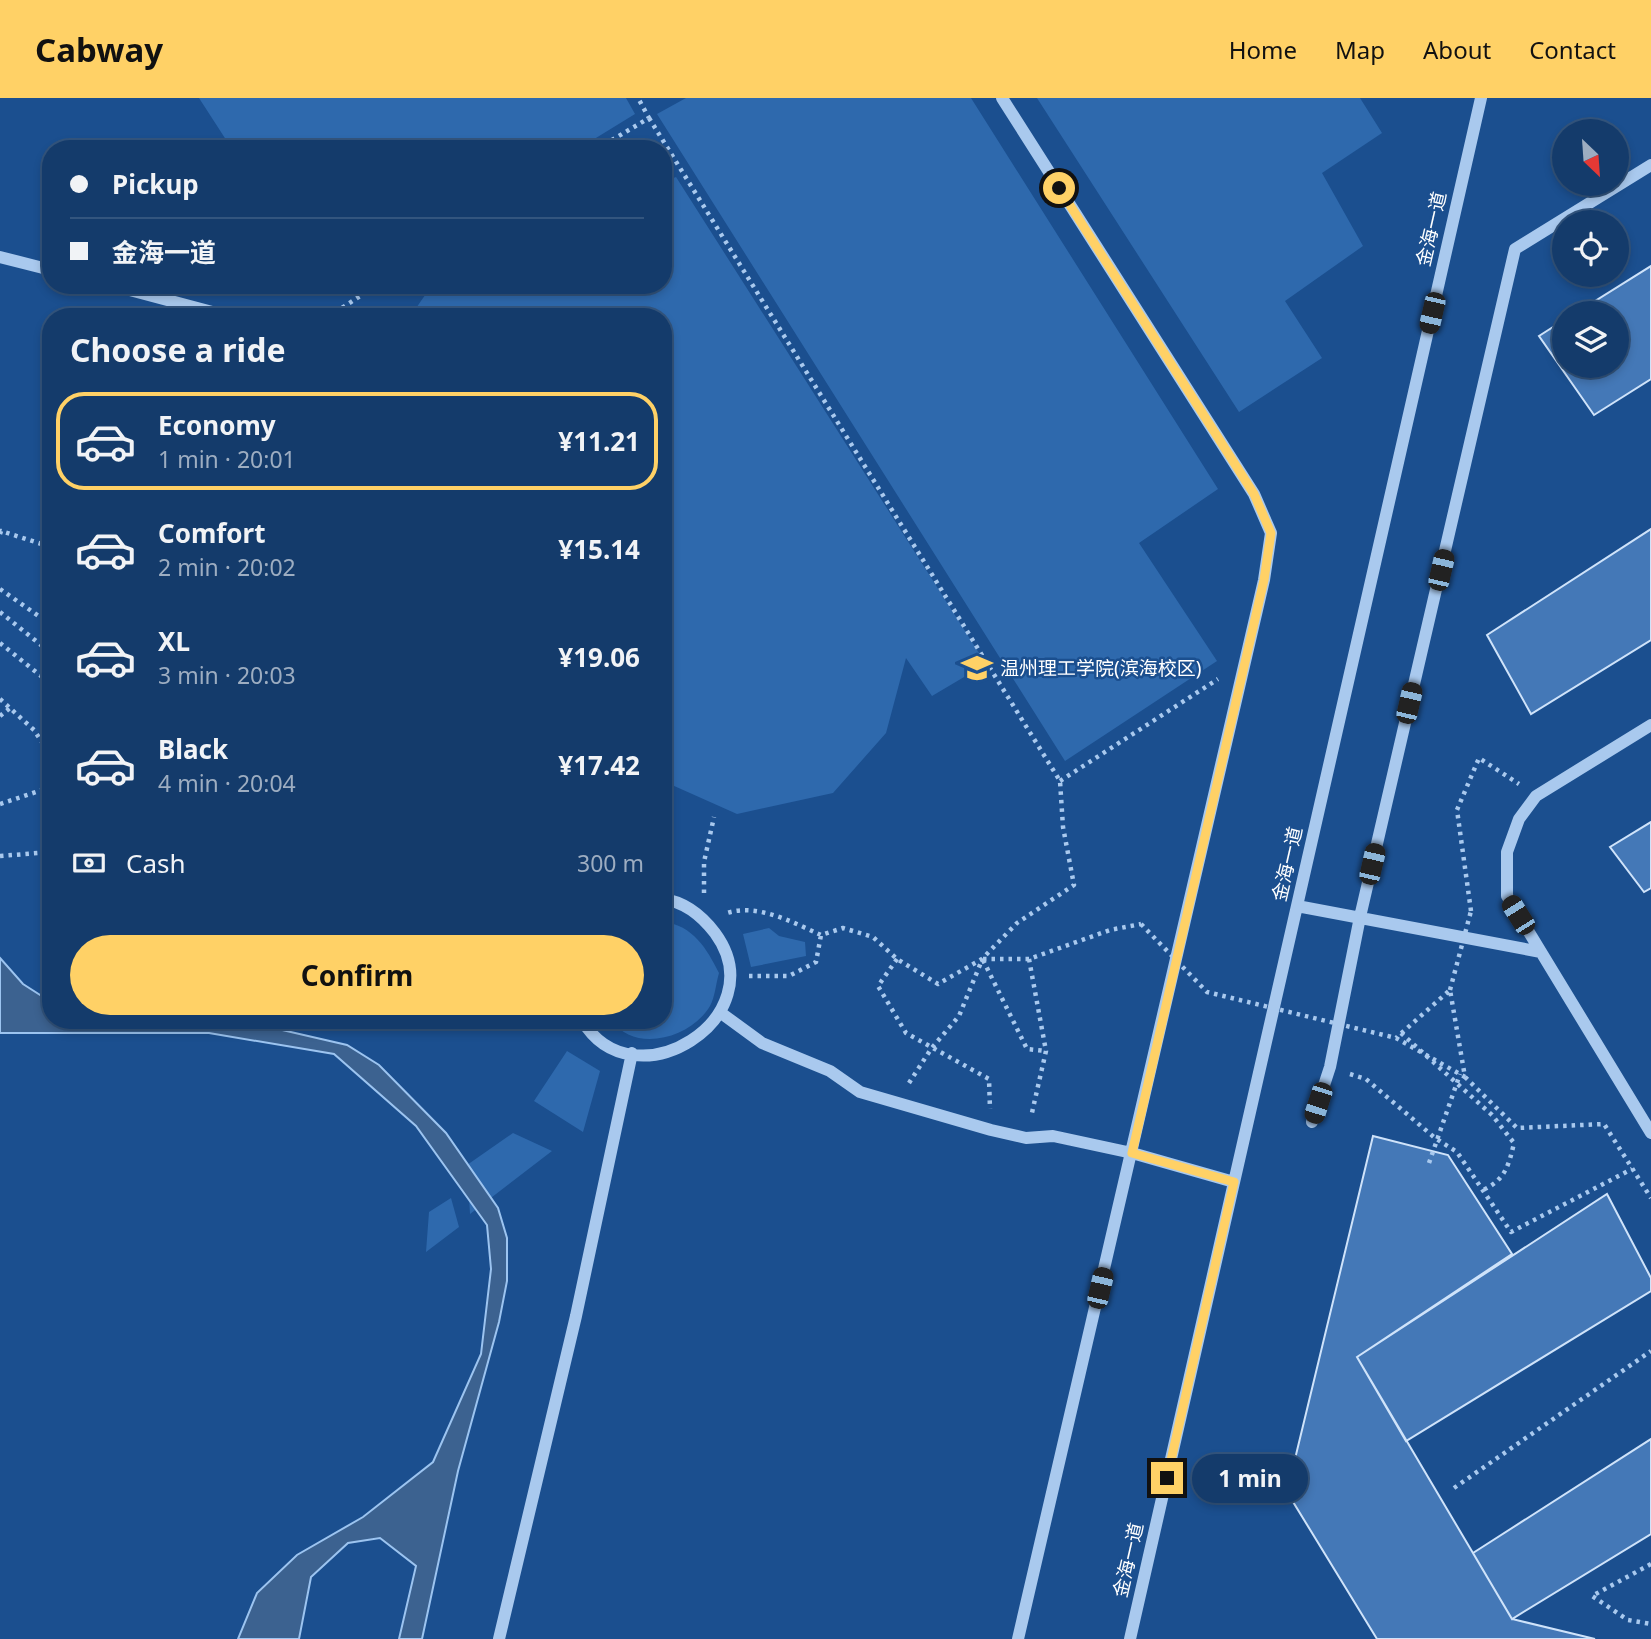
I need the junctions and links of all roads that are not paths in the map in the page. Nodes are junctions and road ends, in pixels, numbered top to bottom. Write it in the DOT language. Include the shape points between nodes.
graph roads {
  1 [pos="1002,98"];
  2 [pos="1481,98"];
  3 [pos="1651,164"];
  4 [pos="0,257"];
  5 [pos="42,268"];
  6 [pos="145,294"];
  7 [pos="197,308"];
  8 [pos="1651,725"];
  9 [pos="672,901"];
  10 [pos="1297,906"];
  11 [pos="1360,917"];
  12 [pos="1541,952"];
  13 [pos="721,1013"];
  14 [pos="587,1029"];
  15 [pos="632,1053"];
  16 [pos="1312,1122"];
  17 [pos="1651,1133"];
  18 [pos="1132,1153"];
  19 [pos="1234,1182"];
  20 [pos="499,1639"];
  21 [pos="1018,1639"];
  22 [pos="1130,1639"];
  1 -- 18 [label="street" via="1254,494 1271,533"];
  2 -- 10 [label="street, 金海一道"];
  3 -- 11 [label="street" via="1515,249"];
  4 -- 5 [label="street"];
  6 -- 7 [label="street"];
  8 -- 12 [label="street" via="1535,796 1519,819 1507,852 1507,896"];
  9 -- 13 [label="street" via="706,920 725,947 731,976"];
  10 -- 11 [label="street"];
  10 -- 19 [label="street, 金海一道"];
  11 -- 12 [label="street"];
  11 -- 16 [label="street" via="1330,1067"];
  12 -- 17 [label="street"];
  13 -- 15 [label="street" via="691,1042 673,1052"];
  13 -- 18 [label="street" via="762,1043 830,1071 860,1092 1026,1138 1053,1136"];
  14 -- 15 [label="street" via="614,1051"];
  15 -- 20 [label="street" via="576,1316"];
  18 -- 19 [label="street"];
  18 -- 21 [label="street"];
  19 -- 22 [label="street, 金海一道"];
}
